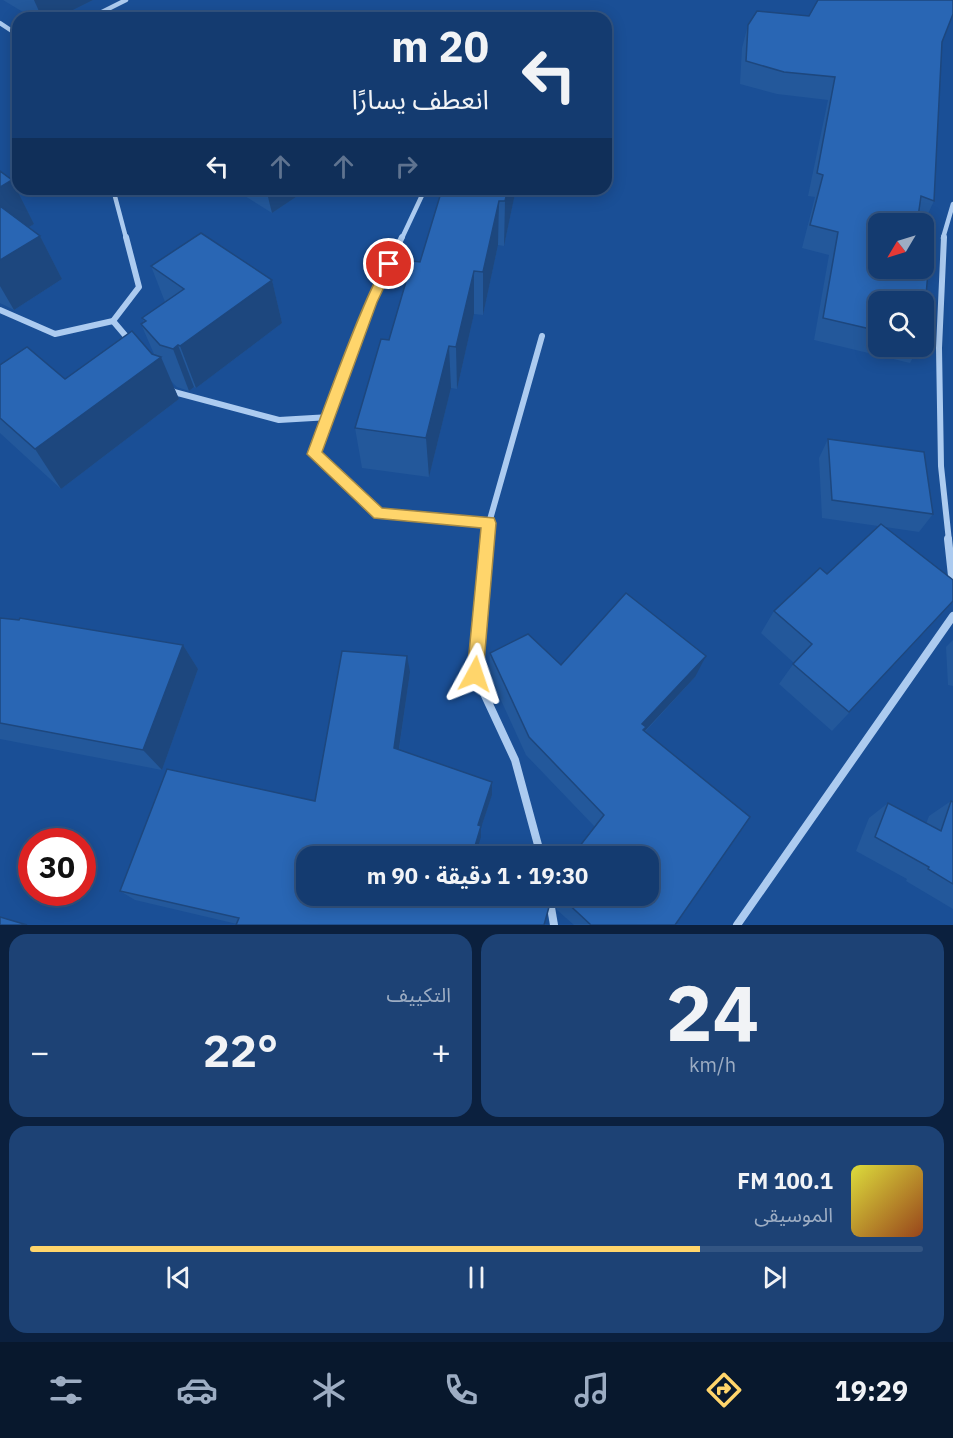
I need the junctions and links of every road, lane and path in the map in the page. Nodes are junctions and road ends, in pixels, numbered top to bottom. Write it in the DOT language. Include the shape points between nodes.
graph roads {
  1 [pos="126,0"];
  2 [pos="102,12"];
  3 [pos="116,195"];
  4 [pos="422,195"];
  5 [pos="953,204"];
  6 [pos="0,310"];
  7 [pos="113,321"];
  8 [pos="542,336"];
  9 [pos="136,348"];
  10 [pos="166,383"];
  11 [pos="330,417"];
  12 [pos="489,523"];
  13 [pos="953,585"];
  14 [pos="953,616"];
  15 [pos="538,846"];
  16 [pos="551,906"];
  17 [pos="554,925"];
  18 [pos="737,925"];
  1 -- 2 [label="street"];
  3 -- 7 [label="street" via="139,287"];
  4 -- 11 [label="street" via="371,302"];
  5 -- 13 [label="street" via="943,238 939,348 941,466"];
  6 -- 7 [label="street" via="55,334"];
  7 -- 9 [label="street"];
  8 -- 12 [label="street"];
  10 -- 11 [label="street" via="174,392 279,420"];
  11 -- 12 [label="street" via="314,454 379,514"];
  12 -- 15 [label="street" via="475,674 515,760"];
  14 -- 18 [label="street"];
  16 -- 17 [label="street"];
}
